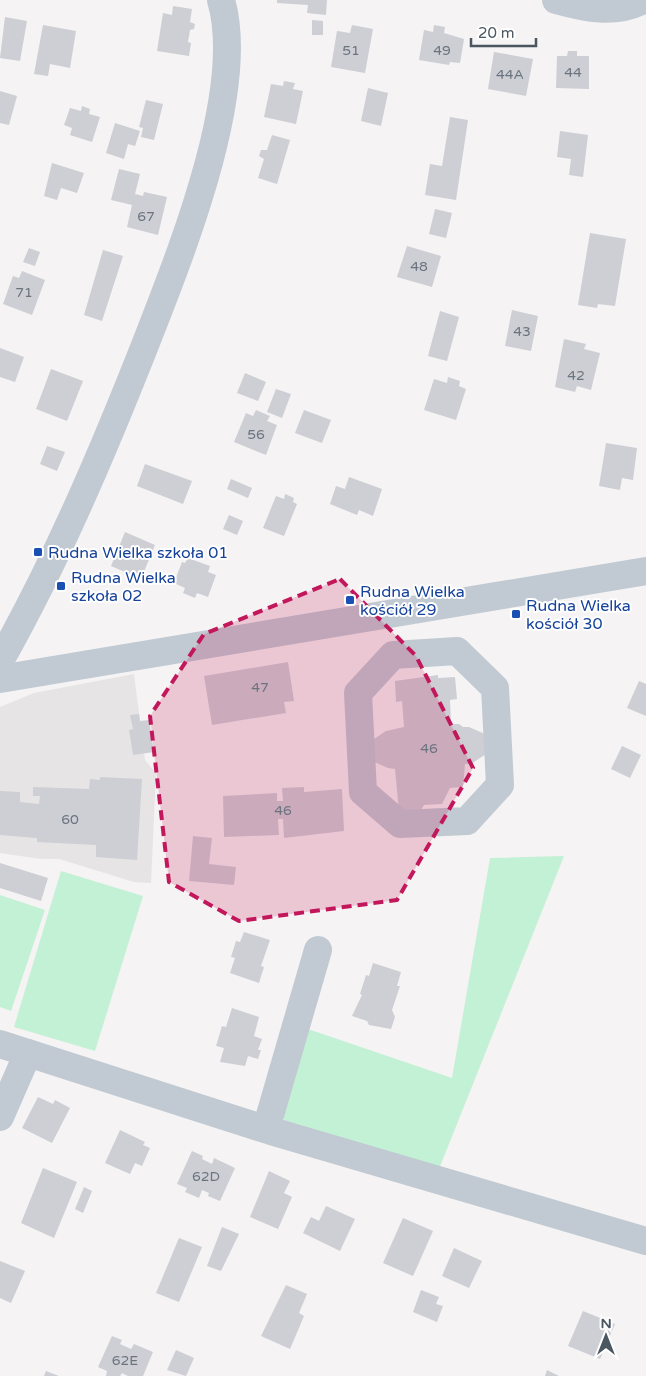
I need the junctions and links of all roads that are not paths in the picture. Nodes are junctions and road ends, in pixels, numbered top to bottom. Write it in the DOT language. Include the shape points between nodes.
graph roads {
  1 [pos="221,0"];
  2 [pos="556,0"];
  3 [pos="643,0"];
  4 [pos="646,571"];
  5 [pos="421,610"];
  6 [pos="424,653"];
  7 [pos="0,661"];
  8 [pos="0,679"];
  9 [pos="318,950"];
  10 [pos="0,1044"];
  11 [pos="28,1053"];
  12 [pos="0,1117"];
  13 [pos="266,1129"];
  14 [pos="646,1242"];
  1 -- 7 [label="street" via="227,36 226,68 212,145 176,266 73,520"];
  2 -- 3 [label="street" via="596,9 626,7"];
  4 -- 5 [label="street"];
  5 -- 6 [label="street"];
  5 -- 8 [label="street"];
  6 -- 6 [label="street" via="392,655 358,693 363,792 400,824 468,821 500,785 495,688 457,651"];
  9 -- 13 [label="street"];
  10 -- 11 [label="street"];
  11 -- 12 [label="street"];
  11 -- 13 [label="street"];
  13 -- 14 [label="street"];
}
